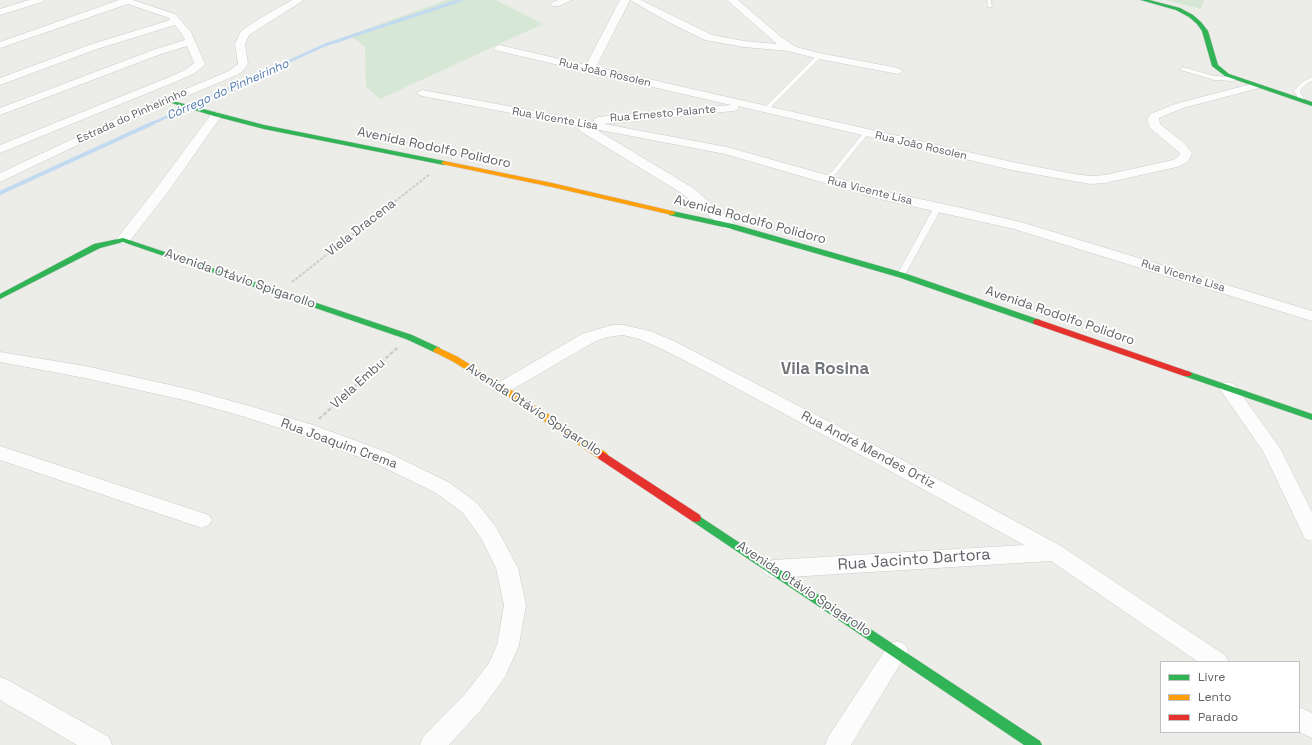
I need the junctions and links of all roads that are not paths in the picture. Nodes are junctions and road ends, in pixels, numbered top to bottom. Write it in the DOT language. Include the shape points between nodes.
graph roads {
  1 [pos="39,0"];
  2 [pos="299,0"];
  3 [pos="567,0"];
  4 [pos="625,0"];
  5 [pos="634,0"];
  6 [pos="732,0"];
  7 [pos="1143,0"];
  8 [pos="126,1"];
  9 [pos="556,4"];
  10 [pos="0,12"];
  11 [pos="177,21"];
  12 [pos="190,42"];
  13 [pos="0,45"];
  14 [pos="499,48"];
  15 [pos="792,49"];
  16 [pos="819,56"];
  17 [pos="1183,69"];
  18 [pos="589,70"];
  19 [pos="898,71"];
  20 [pos="1234,79"];
  21 [pos="1312,79"];
  22 [pos="0,82"];
  23 [pos="1255,86"];
  24 [pos="422,93"];
  25 [pos="167,100"];
  26 [pos="1302,101"];
  27 [pos="1312,104"];
  28 [pos="747,106"];
  29 [pos="765,110"];
  30 [pos="0,112"];
  31 [pos="216,115"];
  32 [pos="574,123"];
  33 [pos="866,133"];
  34 [pos="4,148"];
  35 [pos="48,154"];
  36 [pos="0,178"];
  37 [pos="827,181"];
  38 [pos="938,207"];
  39 [pos="730,226"];
  40 [pos="123,240"];
  41 [pos="901,275"];
  42 [pos="0,297"];
  43 [pos="1312,316"];
  44 [pos="0,357"];
  45 [pos="502,388"];
  46 [pos="1228,388"];
  47 [pos="1312,417"];
  48 [pos="0,453"];
  49 [pos="202,520"];
  50 [pos="1312,533"];
  51 [pos="1054,552"];
  52 [pos="773,569"];
  53 [pos="896,652"];
  54 [pos="1216,661"];
  55 [pos="0,688"];
  56 [pos="1300,719"];
  57 [pos="1312,727"];
  58 [pos="100,745"];
  59 [pos="432,745"];
  60 [pos="837,745"];
  61 [pos="1035,745"];
  1 -- 10 [label="street"];
  2 -- 25 [label="street, Estrada do Pinheirinho" via="245,33 240,44 243,64 239,69"];
  3 -- 9 [label="street"];
  4 -- 18 [label="street"];
  5 -- 15 [label="street" via="709,38"];
  6 -- 15 [label="street"];
  7 -- 20 [label="street" via="1178,9 1191,16 1205,31 1215,66"];
  8 -- 11 [label="street" via="172,16"];
  8 -- 13 [label="street"];
  11 -- 12 [label="street"];
  11 -- 22 [label="street"];
  12 -- 30 [label="street" via="157,52"];
  12 -- 34 [label="street" via="200,64 189,72"];
  14 -- 18 [label="street, Rua João Rosolen"];
  15 -- 16 [label="street"];
  16 -- 19 [label="street"];
  16 -- 29 [label="lane"];
  17 -- 20 [label="lane" via="1214,78"];
  18 -- 28 [label="street, Rua João Rosolen"];
  20 -- 23 [label="street"];
  21 -- 26 [label="lane" via="1297,91"];
  23 -- 26 [label="street"];
  23 -- 33 [label="street, Rua João Rosolen" via="1179,106 1154,116 1154,125 1180,146 1186,153 1184,159 1177,163 1105,179 1074,178"];
  24 -- 32 [label="street, Rua Vicente Lisa"];
  25 -- 31 [label="street, Avenida Rodolfo Polidoro"];
  25 -- 35 [label="street, Estrada do Pinheirinho"];
  26 -- 27 [label="street"];
  28 -- 29 [label="street, Rua João Rosolen"];
  28 -- 32 [label="street, Rua Ernesto Palante"];
  29 -- 33 [label="street, Rua João Rosolen"];
  31 -- 39 [label="street, Avenida Rodolfo Polidoro" via="552,185"];
  31 -- 40 [label="street" via="145,214"];
  32 -- 37 [label="street, Rua Vicente Lisa" via="727,151"];
  32 -- 39 [label="street, Rua Ernesto Palante" via="683,187"];
  33 -- 37 [label="lane"];
  34 -- 35 [label="street"];
  35 -- 36 [label="street, Estrada do Pinheirinho"];
  37 -- 38 [label="street, Rua Vicente Lisa"];
  38 -- 41 [label="lane"];
  38 -- 43 [label="street, Rua Vicente Lisa" via="1020,226"];
  39 -- 41 [label="street, Avenida Rodolfo Polidoro"];
  40 -- 42 [label="street" via="96,246"];
  40 -- 45 [label="street, Avenida Otávio Spigarollo" via="409,337 455,359"];
  41 -- 46 [label="street, Avenida Rodolfo Polidoro"];
  44 -- 59 [label="street, Rua Joaquim Crema" via="85,372 188,395 307,430 382,458 443,488 470,508 489,534 507,568 515,605 508,645 497,670 472,702"];
  45 -- 51 [label="street, Rua André Mendes Ortiz" via="601,333 623,330 644,335 709,366"];
  45 -- 52 [label="street, Avenida Otávio Spigarollo"];
  46 -- 47 [label="street, Avenida Rodolfo Polidoro"];
  46 -- 50 [label="street" via="1271,448"];
  48 -- 49 [label="street"];
  51 -- 52 [label="street, Rua Jacinto Dartora"];
  51 -- 54 [label="street, Rua André Mendes Ortiz"];
  52 -- 53 [label="street, Avenida Otávio Spigarollo"];
  53 -- 60 [label="street"];
  53 -- 61 [label="street, Avenida Otávio Spigarollo"];
  55 -- 58 [label="street"];
  56 -- 57 [label="street"];
}
